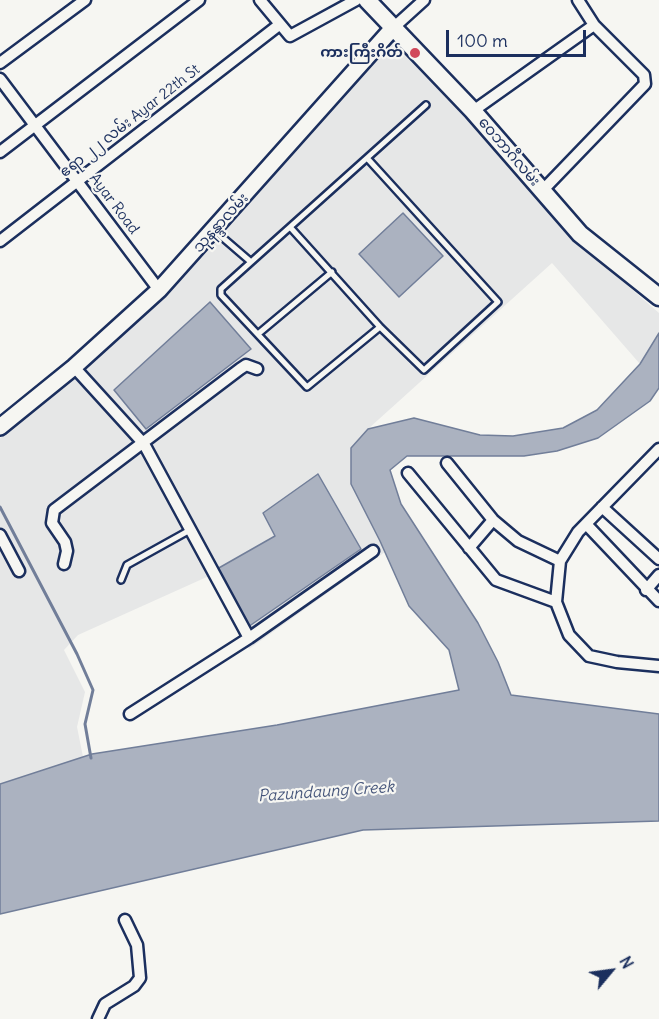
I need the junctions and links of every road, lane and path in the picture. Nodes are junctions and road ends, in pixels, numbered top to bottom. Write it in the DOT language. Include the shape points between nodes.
graph roads {
  1 [pos="85,0"];
  2 [pos="199,0"];
  3 [pos="260,0"];
  4 [pos="356,0"];
  5 [pos="367,0"];
  6 [pos="424,0"];
  7 [pos="578,0"];
  8 [pos="279,25"];
  9 [pos="594,25"];
  10 [pos="392,29"];
  11 [pos="0,63"];
  12 [pos="0,79"];
  13 [pos="426,105"];
  14 [pos="473,111"];
  15 [pos="36,125"];
  16 [pos="0,152"];
  17 [pos="367,158"];
  18 [pos="78,181"];
  19 [pos="542,191"];
  20 [pos="290,227"];
  21 [pos="214,231"];
  22 [pos="0,241"];
  23 [pos="251,262"];
  24 [pos="332,272"];
  25 [pos="159,290"];
  26 [pos="658,297"];
  27 [pos="380,327"];
  28 [pos="258,334"];
  29 [pos="74,367"];
  30 [pos="257,369"];
  31 [pos="0,427"];
  32 [pos="144,444"];
  33 [pos="659,449"];
  34 [pos="447,463"];
  35 [pos="408,473"];
  36 [pos="602,507"];
  37 [pos="493,520"];
  38 [pos="586,524"];
  39 [pos="190,530"];
  40 [pos="0,535"];
  41 [pos="469,548"];
  42 [pos="373,551"];
  43 [pos="659,559"];
  44 [pos="560,561"];
  45 [pos="64,564"];
  46 [pos="19,571"];
  47 [pos="659,575"];
  48 [pos="121,580"];
  49 [pos="646,590"];
  50 [pos="556,602"];
  51 [pos="659,602"];
  52 [pos="249,638"];
  53 [pos="659,666"];
  54 [pos="130,714"];
  55 [pos="125,920"];
  56 [pos="99,1019"];
  1 -- 11 [label="street"];
  2 -- 15 [label="street"];
  3 -- 8 [label="street"];
  4 -- 8 [label="street" via="290,36"];
  5 -- 10 [label="main road, ဝေဘာဂီလမ်း"];
  6 -- 10 [label="street, သုနန္ဒာလမ်း"];
  7 -- 9 [label="street"];
  8 -- 18 [label="street, ဧရာ ၂၂ လမ်း Ayar 22th St"];
  9 -- 14 [label="street"];
  9 -- 19 [label="street" via="644,75 645,84"];
  10 -- 14 [label="main road, ဝေဘာဂီလမ်း"];
  10 -- 21 [label="main road, သုနန္ဒာလမ်း"];
  12 -- 15 [label="street, Ayar Road"];
  13 -- 17 [label="lane"];
  14 -- 19 [label="main road, ဝေဘာဂီလမ်း"];
  15 -- 16 [label="street"];
  15 -- 18 [label="street, Ayar Road"];
  17 -- 20 [label="lane"];
  17 -- 27 [label="lane" via="498,302 424,370"];
  18 -- 22 [label="street, ဧရာ ၂၂ လမ်း Ayar 22th St"];
  18 -- 25 [label="street, Ayar Road"];
  19 -- 26 [label="main road, ဝေဘာဂီလမ်း" via="580,234"];
  20 -- 23 [label="lane"];
  20 -- 24 [label="lane"];
  21 -- 23 [label="lane"];
  21 -- 25 [label="main road, သုနန္ဒာလမ်း"];
  23 -- 28 [label="lane" via="221,289 221,295"];
  24 -- 27 [label="lane"];
  24 -- 28 [label="lane"];
  25 -- 29 [label="main road, သုနန္ဒာလမ်း"];
  27 -- 28 [label="lane" via="307,387"];
  29 -- 31 [label="main road, သုနန္ဒာလမ်း"];
  29 -- 32 [label="street"];
  30 -- 32 [label="street" via="252,365 240,369"];
  32 -- 39 [label="street"];
  32 -- 45 [label="street" via="54,510 52,523 67,551"];
  33 -- 36 [label="street"];
  34 -- 37 [label="street"];
  35 -- 41 [label="street"];
  36 -- 38 [label="street"];
  36 -- 43 [label="street"];
  37 -- 41 [label="street"];
  37 -- 44 [label="street" via="518,541"];
  38 -- 44 [label="street"];
  38 -- 49 [label="street"];
  39 -- 48 [label="lane" via="127,565"];
  39 -- 52 [label="street"];
  40 -- 46 [label="street"];
  41 -- 50 [label="street" via="496,580"];
  42 -- 52 [label="street"];
  44 -- 50 [label="street"];
  47 -- 49 [label="street"];
  49 -- 51 [label="street"];
  50 -- 53 [label="street" via="569,635 589,656"];
  52 -- 54 [label="street"];
  55 -- 56 [label="street" via="137,945 140,978 105,1004"];
}
